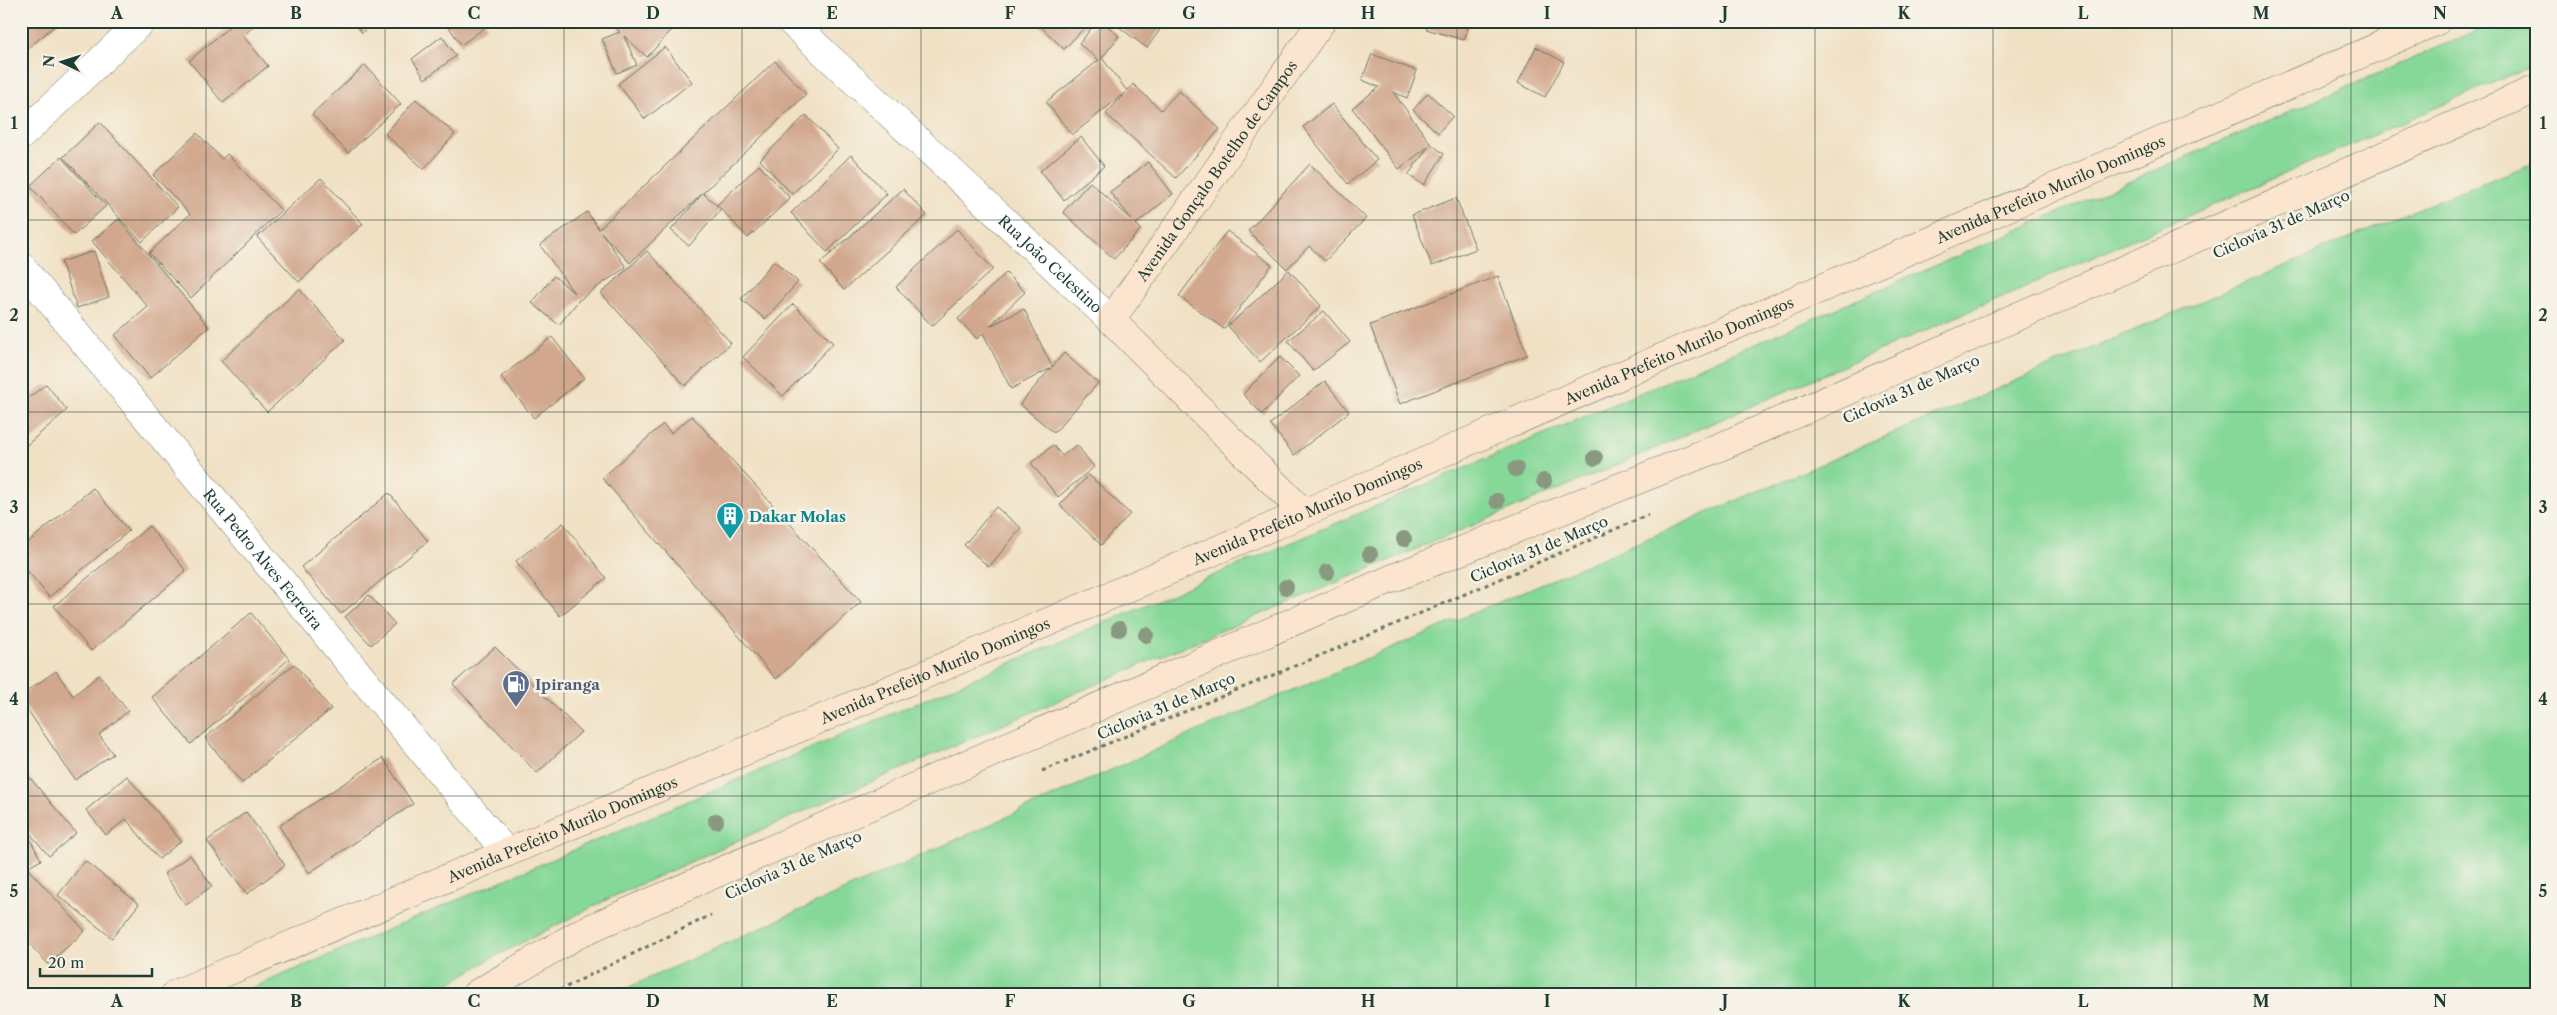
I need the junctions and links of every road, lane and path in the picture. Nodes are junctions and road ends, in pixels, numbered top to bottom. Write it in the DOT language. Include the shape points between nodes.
graph roads {
  1 [pos="142,21"];
  2 [pos="790,21"];
  3 [pos="1322,21"];
  4 [pos="2437,21"];
  5 [pos="2536,88"];
  6 [pos="21,136"];
  7 [pos="21,266"];
  8 [pos="1111,320"];
  9 [pos="1654,512"];
  10 [pos="1304,513"];
  11 [pos="1033,775"];
  12 [pos="506,852"];
  13 [pos="718,912"];
  14 [pos="175,994"];
  15 [pos="476,994"];
  16 [pos="552,994"];
  1 -- 6 [label="street"];
  2 -- 8 [label="street, Rua João Celestino"];
  3 -- 8 [label="main road, Avenida Gonçalo Botelho de Campos"];
  4 -- 10 [label="main road, Avenida Prefeito Murilo Domingos"];
  5 -- 15 [label="main road" via="1729,444 1393,578 582,932"];
  7 -- 12 [label="street, Rua Pedro Alves Ferreira"];
  8 -- 10 [label="main road, Rua João Celestino"];
  9 -- 11 [label="path, Ciclovia 31 de Março"];
  10 -- 12 [label="main road, Avenida Prefeito Murilo Domingos"];
  12 -- 14 [label="main road, Avenida Prefeito Murilo Domingos"];
  13 -- 16 [label="path, Ciclovia 31 de Março"];
}
